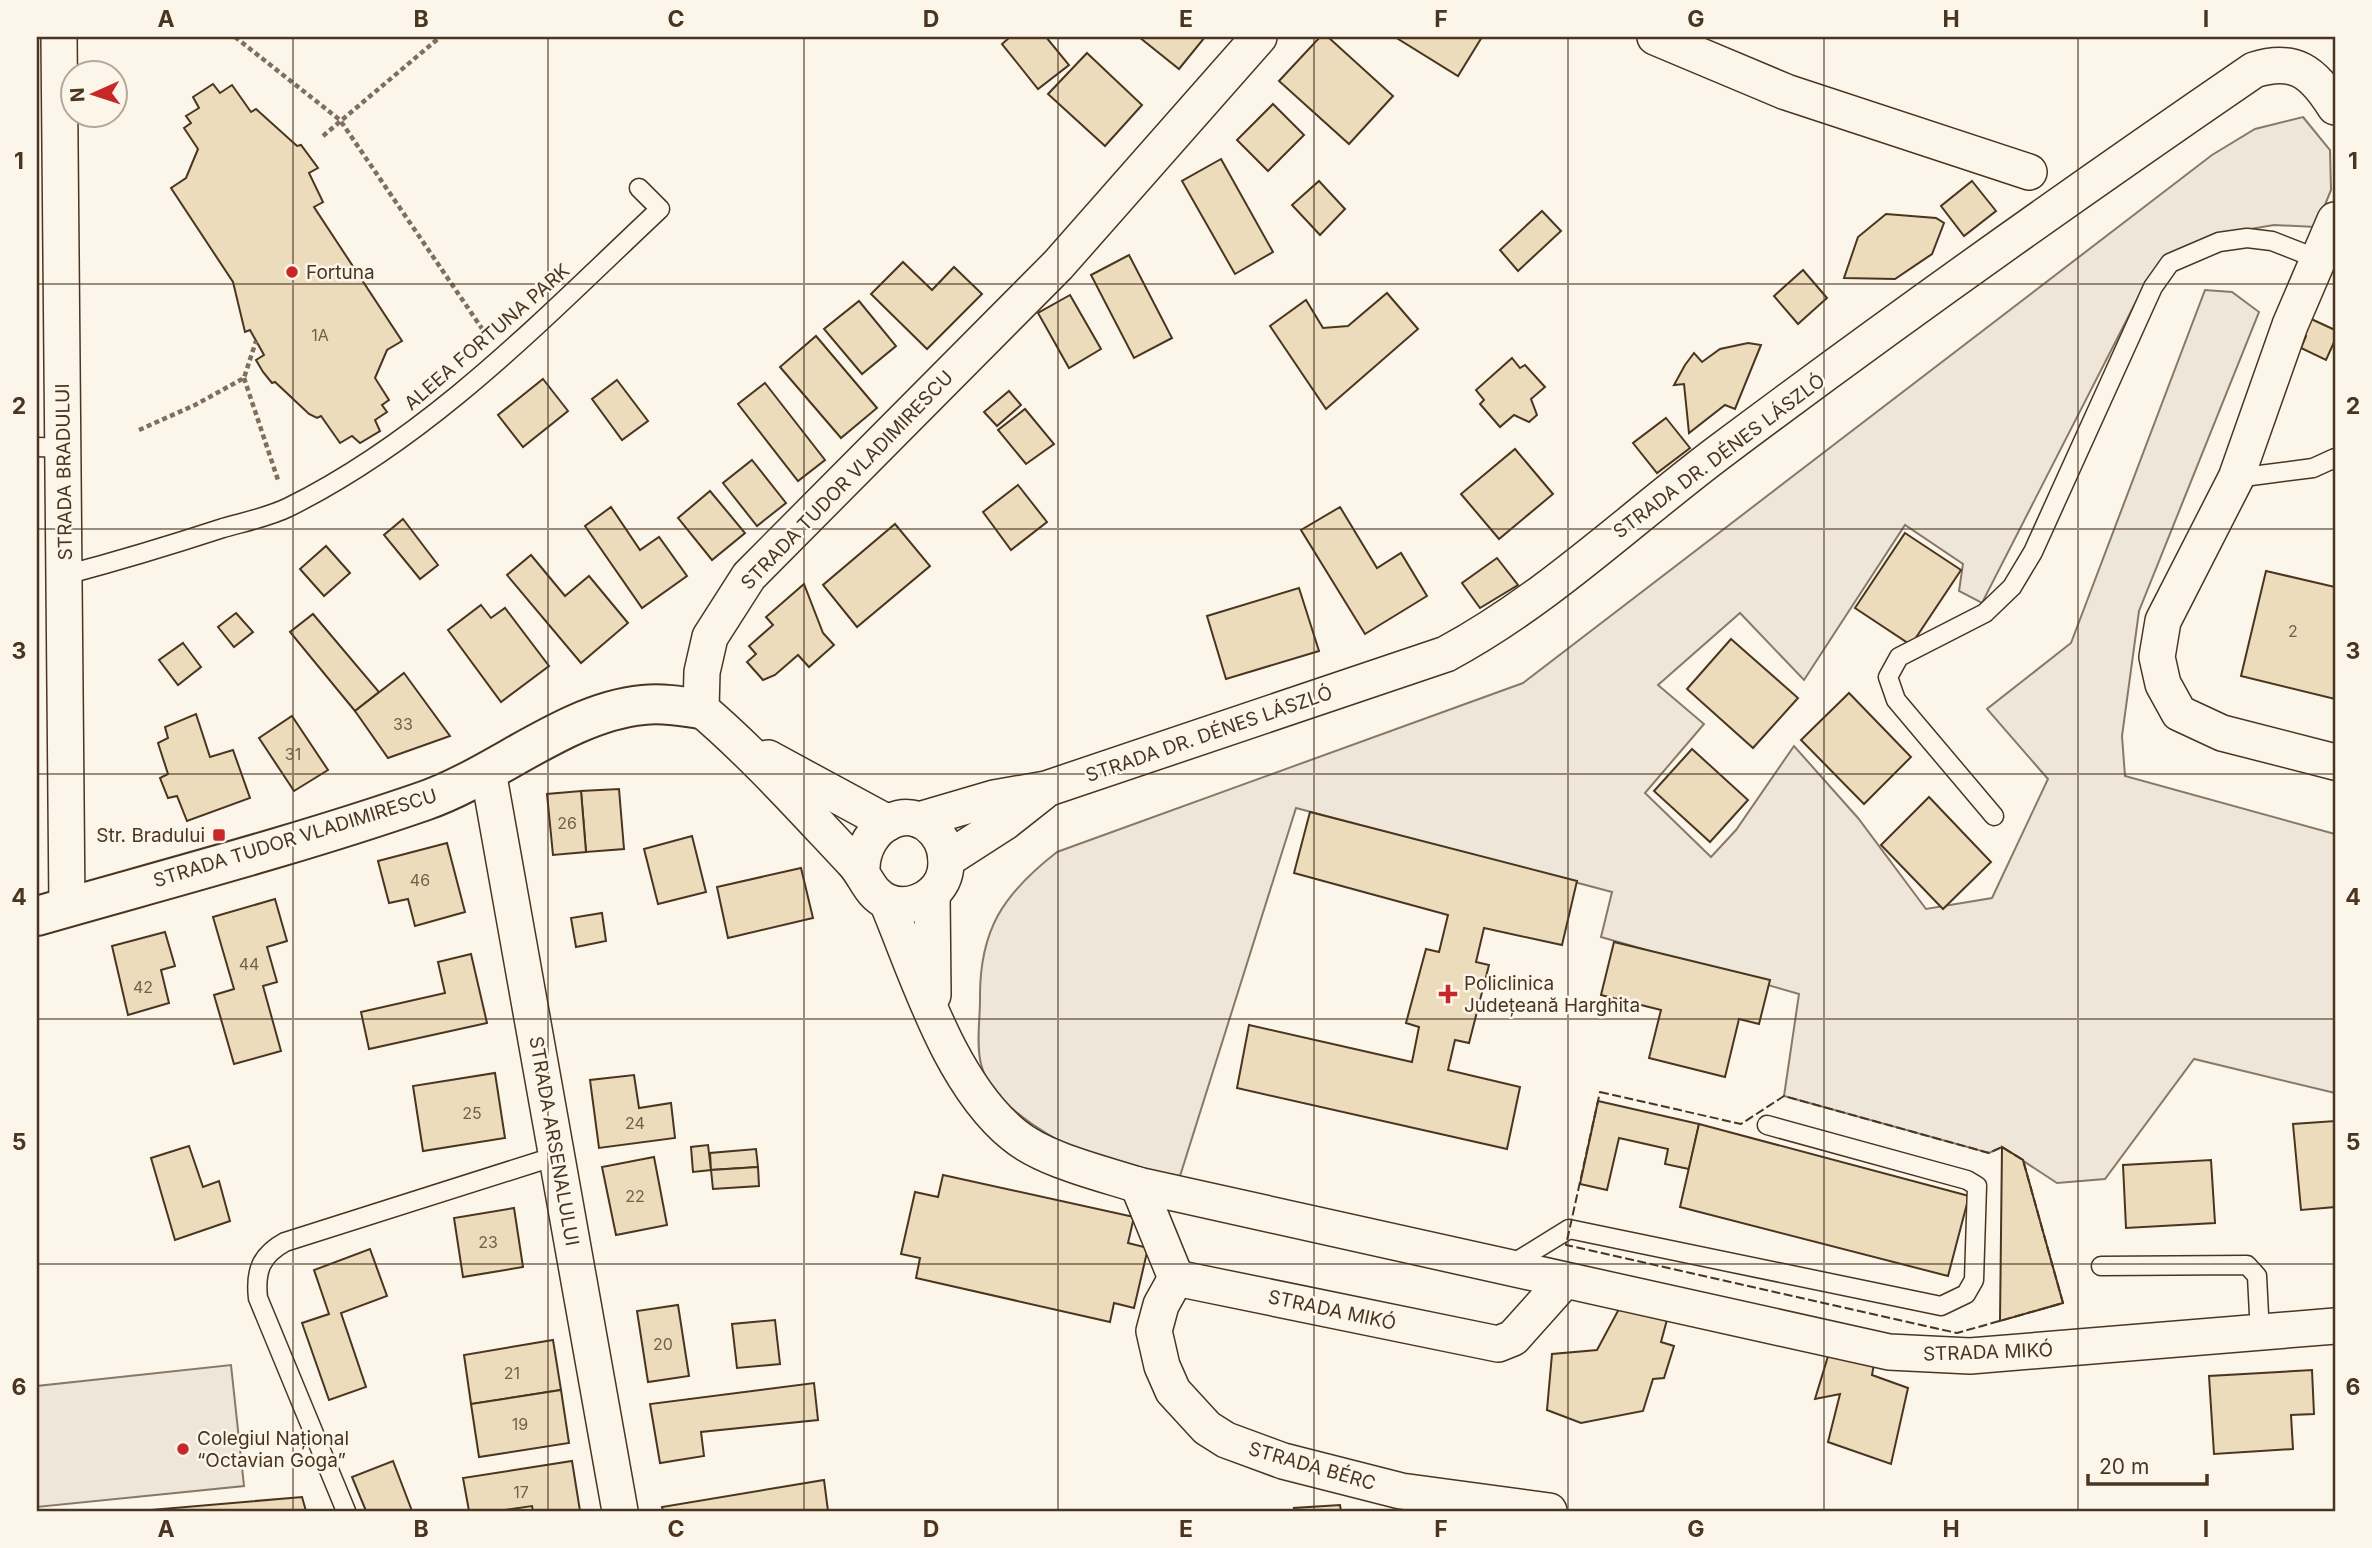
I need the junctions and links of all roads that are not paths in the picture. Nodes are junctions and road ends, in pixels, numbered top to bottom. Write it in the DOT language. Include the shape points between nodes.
graph roads {
  1 [pos="59,37"];
  2 [pos="1259,37"];
  3 [pos="1655,37"];
  4 [pos="2335,107"];
  5 [pos="2029,172"];
  6 [pos="639,188"];
  7 [pos="2335,220"];
  8 [pos="2318,259"];
  9 [pos="50,447"];
  10 [pos="2335,458"];
  11 [pos="2236,478"];
  12 [pos="65,575"];
  13 [pos="701,709"];
  14 [pos="740,743"];
  15 [pos="2335,762"];
  16 [pos="488,771"];
  17 [pos="1046,789"];
  18 [pos="1994,816"];
  19 [pos="904,822"];
  20 [pos="946,860"];
  21 [pos="862,872"];
  22 [pos="932,894"];
  23 [pos="887,902"];
  24 [pos="52,912"];
  25 [pos="933,1009"];
  26 [pos="1767,1125"];
  27 [pos="556,1156"];
  28 [pos="1138,1185"];
  29 [pos="2101,1266"];
  30 [pos="1506,1268"];
  31 [pos="1176,1278"];
  32 [pos="1563,1282"];
  33 [pos="2335,1326"];
  34 [pos="2260,1334"];
  35 [pos="346,1511"];
  36 [pos="620,1511"];
  37 [pos="1549,1511"];
  1 -- 9 [label="street, STRADA BRADULUI"];
  2 -- 13 [label="street, STRADA TUDOR VLADIMIRESCU" via="1058,265 749,576 710,637 702,672"];
  3 -- 5 [label="street" via="1786,92"];
  4 -- 17 [label="street, STRADA DR. DÉNES LÁSZLÓ" via="2320,87 2293,65 2254,70 2080,189 1716,454 1555,582 1476,638 1446,654"];
  6 -- 12 [label="lane, ALEEA FORTUNA PARK" via="660,209 435,414 360,465 287,508"];
  7 -- 8 [label="street"];
  8 -- 11 [label="street"];
  8 -- 18 [label="lane" via="2272,241 2247,238 2219,242 2170,263 2153,287 2034,552 2012,587 1985,613 1899,657 1888,677 1896,700"];
  9 -- 12 [label="street, STRADA BRADULUI"];
  10 -- 11 [label="lane" via="2314,468"];
  11 -- 15 [label="street" via="2163,621 2157,657 2163,684 2179,713 2222,733"];
  12 -- 24 [label="street, STRADA BRADULUI"];
  13 -- 14 [label="street"];
  13 -- 16 [label="street, STRADA TUDOR VLADIMIRESCU" via="641,705 618,710 588,720"];
  14 -- 19 [label="street"];
  14 -- 21 [label="street"];
  16 -- 24 [label="street, STRADA TUDOR VLADIMIRESCU" via="427,800"];
  16 -- 27 [label="street, STRADA ARSENALULUI"];
  17 -- 19 [label="street"];
  17 -- 20 [label="street"];
  19 -- 20 [label="street" via="933,830"];
  19 -- 21 [label="street" via="870,837 863,848"];
  20 -- 22 [label="street" via="945,873"];
  21 -- 23 [label="street" via="876,895"];
  22 -- 23 [label="street" via="911,905"];
  22 -- 25 [label="street"];
  23 -- 25 [label="street, STRADA MIKÓ"];
  25 -- 28 [label="street, STRADA MIKÓ" via="964,1075 1015,1136 1084,1168"];
  26 -- 30 [label="lane" via="1976,1186 1974,1280 1966,1294 1941,1306 1569,1229"];
  27 -- 35 [label="lane" via="285,1242 264,1258 258,1270 258,1297"];
  27 -- 36 [label="street, STRADA ARSENALULUI"];
  28 -- 30 [label="street, STRADA MIKÓ"];
  28 -- 31 [label="street"];
  29 -- 34 [label="lane" via="2247,1265 2257,1276"];
  30 -- 32 [label="street, STRADA MIKÓ"];
  31 -- 32 [label="street, STRADA MIKÓ" via="1498,1344 1513,1338"];
  31 -- 37 [label="street, STRADA BÉRC" via="1161,1305 1154,1331 1163,1366 1173,1391 1207,1428 1226,1440 1283,1461 1401,1492"];
  32 -- 34 [label="street, STRADA MIKÓ" via="1930,1357"];
  33 -- 34 [label="street, STRADA MIKÓ"];
}
